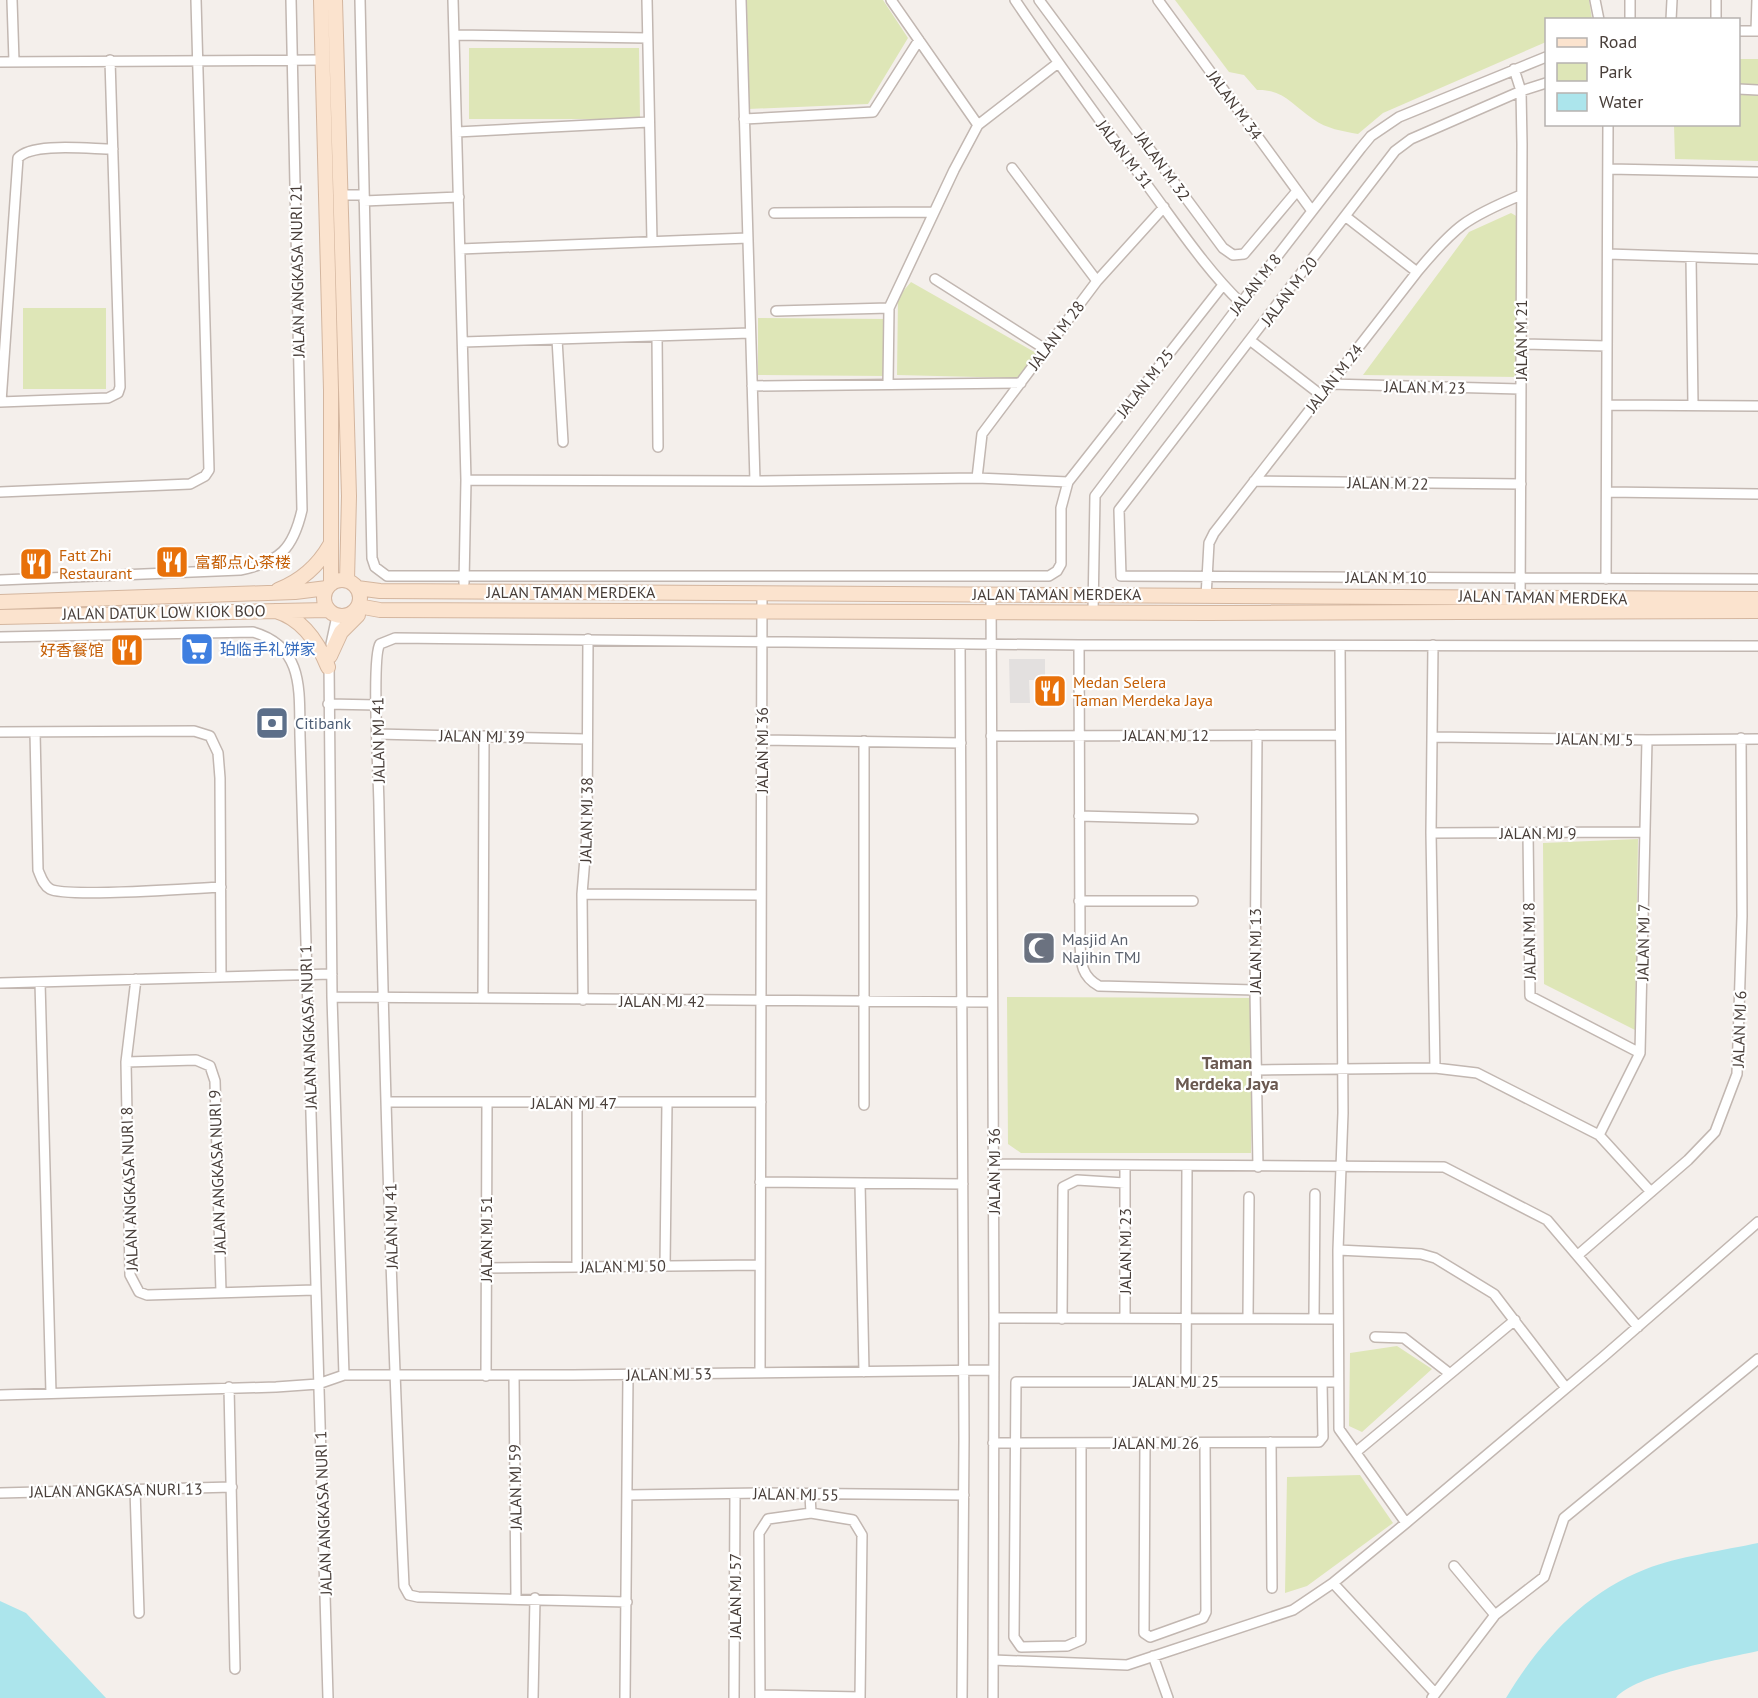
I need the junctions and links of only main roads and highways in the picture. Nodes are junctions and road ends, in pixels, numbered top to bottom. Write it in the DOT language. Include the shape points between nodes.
graph roads {
  1 [pos="321,0"];
  2 [pos="335,0"];
  3 [pos="348,540"];
  4 [pos="332,543"];
  5 [pos="352,585"];
  6 [pos="329,586"];
  7 [pos="380,591"];
  8 [pos="271,593"];
  9 [pos="1758,599"];
  10 [pos="0,602"];
  11 [pos="1520,605"];
  12 [pos="358,606"];
  13 [pos="270,609"];
  14 [pos="380,610"];
  15 [pos="1758,611"];
  16 [pos="332,613"];
  17 [pos="0,617"];
  1 -- 4 [label="main road"];
  2 -- 3 [label="main road"];
  3 -- 5 [label="main road"];
  3 -- 7 [label="main road" via="352,570 365,584"];
  4 -- 6 [label="main road"];
  4 -- 8 [label="main road" via="320,563 289,586"];
  5 -- 6 [label="main road"];
  5 -- 7 [label="main road, JALAN TAMAN MERDEKA"];
  5 -- 12 [label="main road" via="360,600"];
  6 -- 8 [label="main road, JALAN DATUK LOW KIOK BOO"];
  6 -- 16 [label="main road" via="324,601"];
  7 -- 11 [label="main road, JALAN TAMAN MERDEKA" via="1429,596"];
  8 -- 10 [label="main road, JALAN DATUK LOW KIOK BOO"];
  9 -- 11 [label="main road, JALAN TAMAN MERDEKA"];
  11 -- 14 [label="main road, JALAN TAMAN MERDEKA" via="1093,612"];
  11 -- 15 [label="main road, JALAN TAMAN MERDEKA"];
  12 -- 14 [label="main road, JALAN TAMAN MERDEKA"];
  12 -- 16 [label="main road" via="350,615"];
  13 -- 14 [label="main road" via="288,615 307,630 329,661 350,621 360,613"];
  13 -- 16 [label="main road, JALAN DATUK LOW KIOK BOO"];
  13 -- 17 [label="main road, JALAN DATUK LOW KIOK BOO"];
}
